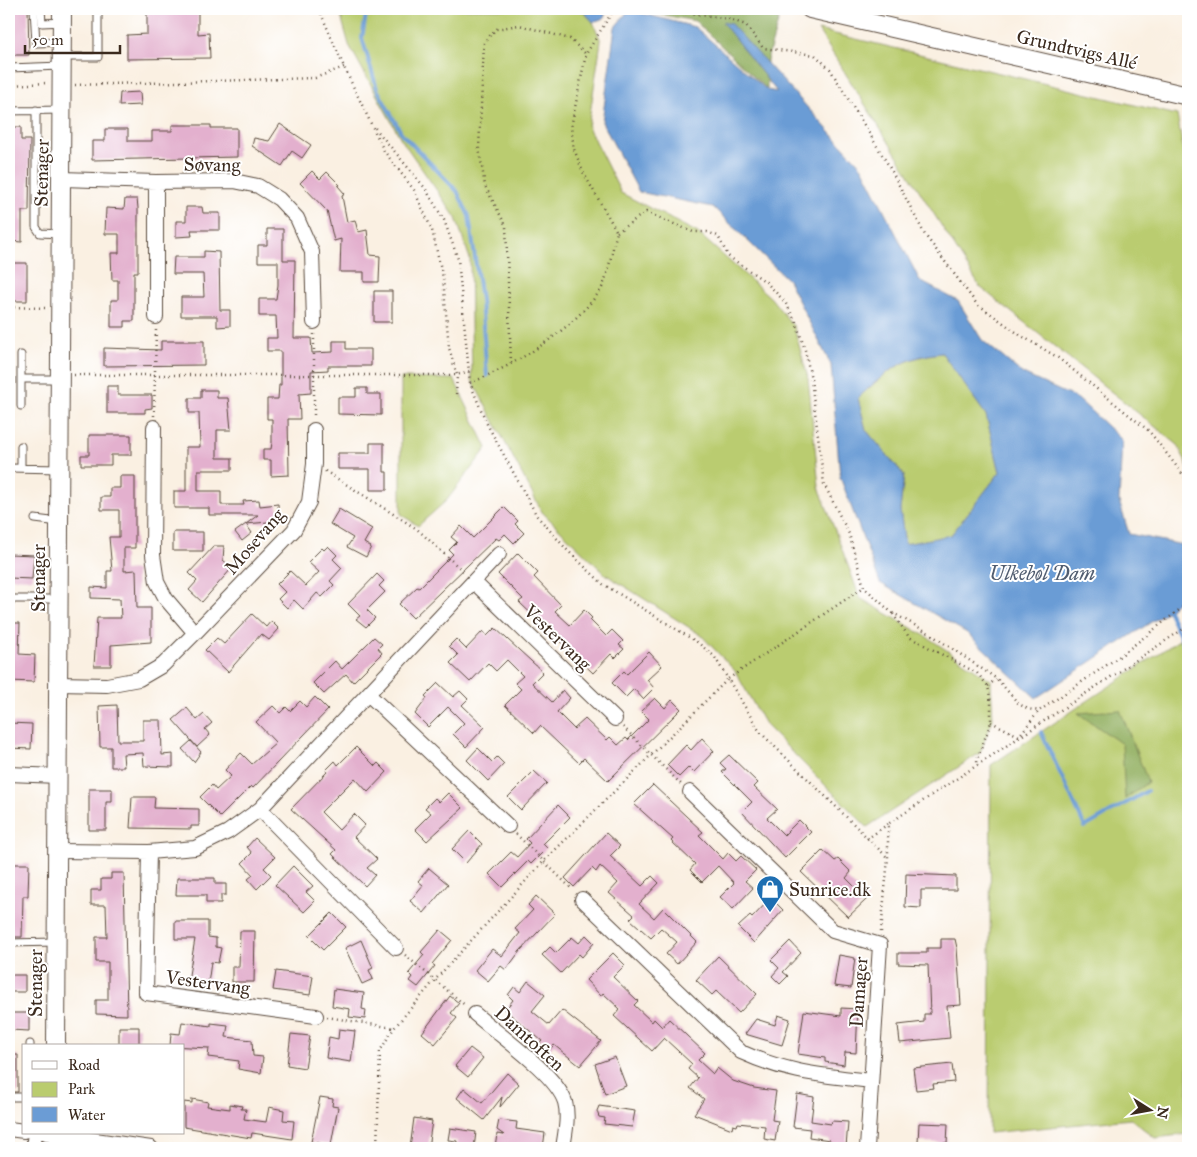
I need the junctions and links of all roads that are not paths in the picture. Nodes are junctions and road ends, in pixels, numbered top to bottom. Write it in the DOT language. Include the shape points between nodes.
graph roads {
  1 [pos="34,9"];
  2 [pos="41,9"];
  3 [pos="98,9"];
  4 [pos="810,9"];
  5 [pos="63,15"];
  6 [pos="63,55"];
  7 [pos="9,68"];
  8 [pos="1188,96"];
  9 [pos="36,110"];
  10 [pos="63,110"];
  11 [pos="9,111"];
  12 [pos="62,179"];
  13 [pos="156,182"];
  14 [pos="61,234"];
  15 [pos="156,316"];
  16 [pos="314,322"];
  17 [pos="21,355"];
  18 [pos="61,377"];
  19 [pos="21,379"];
  20 [pos="21,406"];
  21 [pos="154,427"];
  22 [pos="314,430"];
  23 [pos="21,446"];
  24 [pos="9,468"];
  25 [pos="21,468"];
  26 [pos="60,469"];
  27 [pos="35,520"];
  28 [pos="60,522"];
  29 [pos="499,554"];
  30 [pos="474,582"];
  31 [pos="59,598"];
  32 [pos="9,599"];
  33 [pos="195,633"];
  34 [pos="58,684"];
  35 [pos="369,694"];
  36 [pos="615,719"];
  37 [pos="9,774"];
  38 [pos="58,776"];
  39 [pos="690,792"];
  40 [pos="260,809"];
  41 [pos="508,826"];
  42 [pos="57,851"];
  43 [pos="149,852"];
  44 [pos="582,899"];
  45 [pos="57,942"];
  46 [pos="9,943"];
  47 [pos="396,948"];
  48 [pos="475,1014"];
  49 [pos="316,1016"];
  50 [pos="56,1044"];
  51 [pos="870,1080"];
  52 [pos="9,1097"];
  53 [pos="22,1097"];
  54 [pos="9,1129"];
  55 [pos="22,1131"];
  56 [pos="35,1134"];
  57 [pos="52,1134"];
  58 [pos="108,1145"];
  59 [pos="32,1148"];
  60 [pos="151,1148"];
  61 [pos="563,1148"];
  62 [pos="867,1148"];
  1 -- 6 [label="lane" via="36,43"];
  2 -- 5 [label="lane" via="42,23"];
  3 -- 6 [label="lane" via="98,57"];
  4 -- 8 [label="street, Grundtvigs Allé"];
  5 -- 6 [label="street, Stenager"];
  6 -- 7 [label="lane"];
  6 -- 10 [label="street, Stenager"];
  9 -- 10 [label="lane"];
  9 -- 11 [label="lane"];
  9 -- 14 [label="lane" via="36,227 44,234"];
  10 -- 12 [label="street, Stenager"];
  12 -- 13 [label="street, Søvang"];
  12 -- 14 [label="street, Stenager"];
  13 -- 15 [label="street"];
  13 -- 16 [label="street, Søvang" via="234,181 258,186 279,199 297,218 312,252"];
  14 -- 18 [label="street, Stenager"];
  17 -- 19 [label="lane"];
  18 -- 19 [label="lane"];
  18 -- 26 [label="street, Stenager"];
  19 -- 20 [label="lane"];
  21 -- 33 [label="street" via="152,555 157,582 166,599"];
  22 -- 33 [label="street, Mosevang" via="309,502 294,530"];
  23 -- 25 [label="lane"];
  24 -- 25 [label="lane"];
  25 -- 26 [label="lane"];
  26 -- 28 [label="street, Stenager"];
  27 -- 28 [label="lane"];
  28 -- 31 [label="street, Stenager"];
  29 -- 30 [label="street"];
  30 -- 35 [label="street"];
  30 -- 36 [label="street, Vestervang"];
  31 -- 32 [label="lane"];
  31 -- 34 [label="street, Stenager"];
  33 -- 34 [label="street, Mosevang" via="163,665 139,679 107,685"];
  34 -- 38 [label="street, Stenager"];
  35 -- 40 [label="street"];
  35 -- 41 [label="street"];
  37 -- 38 [label="street"];
  38 -- 42 [label="street, Stenager"];
  39 -- 51 [label="street, Damager" via="833,931 880,945"];
  40 -- 43 [label="street" via="228,832 195,848"];
  40 -- 47 [label="street"];
  42 -- 43 [label="street"];
  42 -- 45 [label="street, Stenager"];
  43 -- 49 [label="street, Vestervang" via="146,993"];
  44 -- 51 [label="street" via="741,1052 793,1071"];
  45 -- 46 [label="lane"];
  45 -- 50 [label="street, Stenager"];
  48 -- 61 [label="street, Damtoften" via="550,1078 560,1091 567,1120"];
  51 -- 62 [label="street, Damager"];
  52 -- 53 [label="lane"];
  54 -- 55 [label="street"];
  56 -- 59 [label="street"];
  57 -- 58 [label="street"];
  58 -- 60 [label="street"];
}
